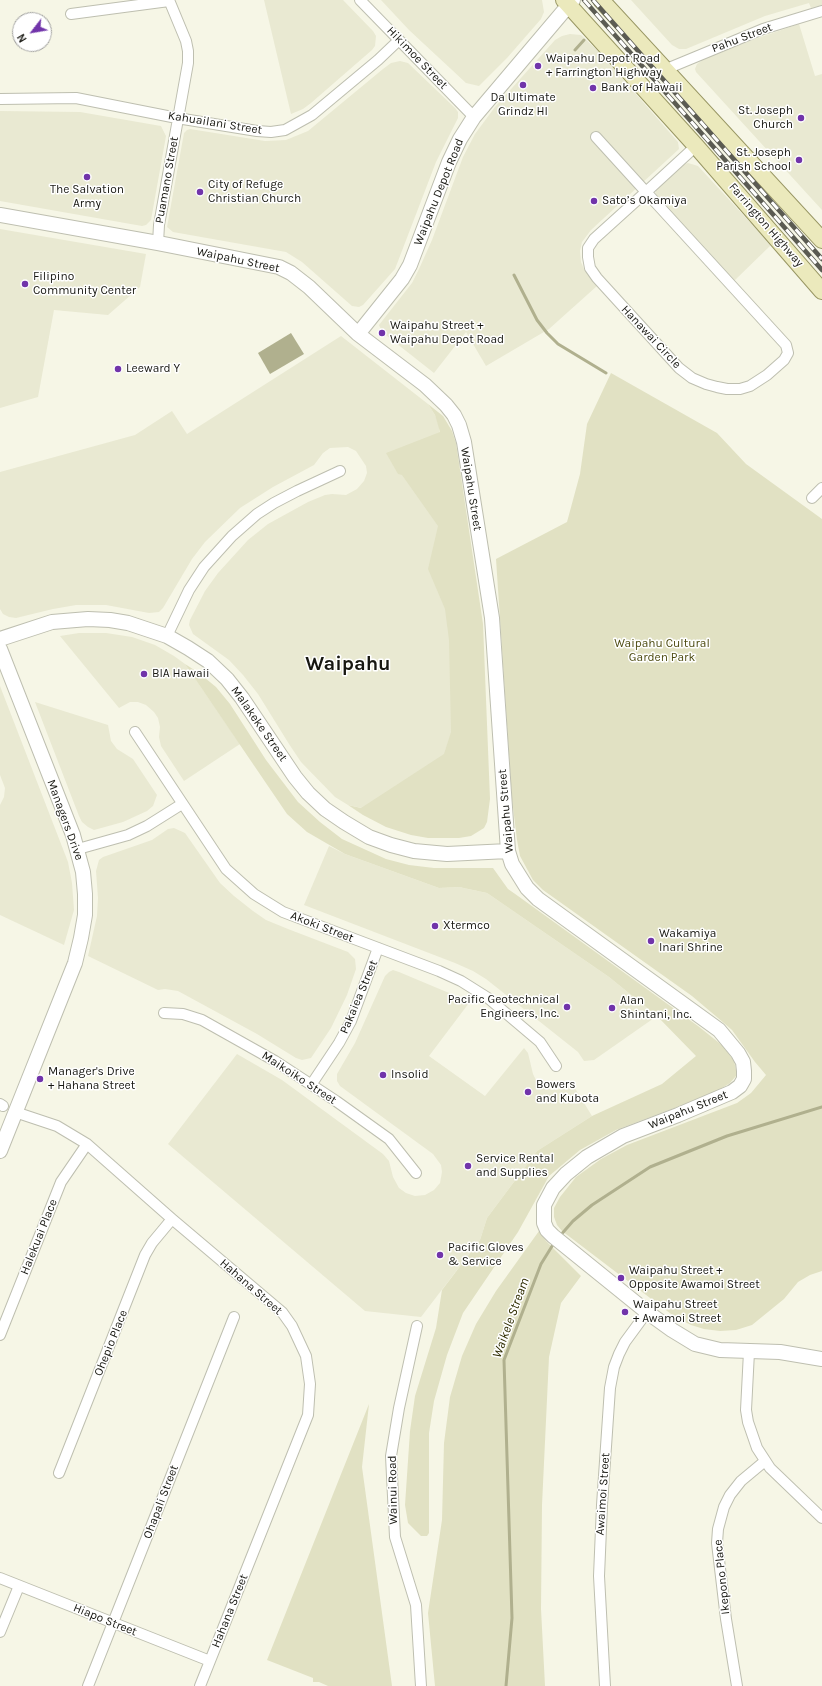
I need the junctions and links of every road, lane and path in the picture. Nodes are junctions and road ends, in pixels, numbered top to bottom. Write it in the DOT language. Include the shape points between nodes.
graph roads {
  1 [pos="360,0"];
  2 [pos="601,0"];
  3 [pos="169,1"];
  4 [pos="569,2"];
  5 [pos="822,11"];
  6 [pos="71,14"];
  7 [pos="399,40"];
  8 [pos="664,70"];
  9 [pos="0,99"];
  10 [pos="474,116"];
  11 [pos="177,118"];
  12 [pos="596,138"];
  13 [pos="696,146"];
  14 [pos="646,192"];
  15 [pos="0,215"];
  16 [pos="822,240"];
  17 [pos="158,243"];
  18 [pos="822,291"];
  19 [pos="358,334"];
  20 [pos="340,471"];
  21 [pos="822,488"];
  22 [pos="812,498"];
  23 [pos="167,636"];
  24 [pos="0,639"];
  25 [pos="0,649"];
  26 [pos="135,732"];
  27 [pos="182,804"];
  28 [pos="78,849"];
  29 [pos="508,851"];
  30 [pos="378,948"];
  31 [pos="164,1012"];
  32 [pos="556,1066"];
  33 [pos="311,1085"];
  34 [pos="6,1107"];
  35 [pos="87,1144"];
  36 [pos="0,1151"];
  37 [pos="416,1173"];
  38 [pos="172,1219"];
  39 [pos="647,1312"];
  40 [pos="234,1317"];
  41 [pos="417,1326"];
  42 [pos="0,1335"];
  43 [pos="750,1352"];
  44 [pos="822,1360"];
  45 [pos="765,1461"];
  46 [pos="59,1473"];
  47 [pos="822,1518"];
  48 [pos="0,1578"];
  49 [pos="19,1586"];
  50 [pos="113,1623"];
  51 [pos="0,1632"];
  52 [pos="210,1661"];
  53 [pos="88,1686"];
  54 [pos="200,1686"];
  55 [pos="421,1686"];
  56 [pos="605,1686"];
  57 [pos="736,1686"];
  1 -- 7 [label="street, Hikimoe Street"];
  2 -- 8 [label="main road"];
  3 -- 6 [label="street"];
  3 -- 11 [label="street, Puamano Street" via="188,51"];
  4 -- 10 [label="street, Waipahu Depot Road"];
  4 -- 13 [label="main road, Farrington Highway"];
  5 -- 8 [label="street, Pahu Street" via="763,29"];
  7 -- 10 [label="street, Hikimoe Street"];
  7 -- 11 [label="street, Kahuailani Street" via="312,115 285,130 257,131"];
  8 -- 16 [label="main road"];
  9 -- 11 [label="street, Kahuailani Street" via="76,98"];
  10 -- 19 [label="street, Waipahu Depot Road" via="449,162 410,265 402,279"];
  11 -- 17 [label="street, Puamano Street"];
  12 -- 14 [label="street, Hanawai Circle"];
  13 -- 14 [label="street, Hanawai Circle"];
  13 -- 18 [label="main road, Farrington Highway"];
  14 -- 14 [label="street, Hanawai Circle" via="786,345 788,353 784,360 750,386 740,389 717,387 706,384 684,371 590,268 588,248 594,239"];
  15 -- 17 [label="street, Waipahu Street"];
  17 -- 19 [label="street, Waipahu Street" via="278,266 308,287"];
  19 -- 29 [label="street, Waipahu Street" via="425,385 446,405 459,425 464,442 492,618"];
  20 -- 23 [label="street" via="274,503 232,536 199,574"];
  21 -- 22 [label="street"];
  23 -- 24 [label="street, Malakeke Street" via="128,623 88,619 52,622"];
  23 -- 29 [label="street, Malakeke Street" via="208,661 227,679 300,782 326,809 344,822 369,837 414,851 447,854"];
  25 -- 28 [label="street, Managers Drive"];
  26 -- 27 [label="street, Akoki Street"];
  27 -- 28 [label="street" via="128,835"];
  27 -- 30 [label="street, Akoki Street" via="226,869 254,894 283,912"];
  28 -- 34 [label="street, Managers Drive" via="83,872 85,915 75,963"];
  29 -- 39 [label="street, Waipahu Street" via="519,877 533,894 719,1030 743,1062 744,1079 732,1092 599,1148 574,1167 554,1188 544,1205 544,1223 547,1230"];
  30 -- 32 [label="street, Akoki Street" via="439,971 488,998 540,1042"];
  30 -- 33 [label="street, Pakaiea Street" via="351,1021"];
  31 -- 33 [label="street, Maikoiko Street" via="202,1020 275,1061"];
  33 -- 37 [label="street, Maikoiko Street" via="389,1139"];
  34 -- 35 [label="street, Hahana Street" via="57,1126"];
  34 -- 36 [label="street, Managers Drive"];
  35 -- 38 [label="street, Hahana Street"];
  35 -- 42 [label="street, Halekuai Place" via="61,1182"];
  38 -- 46 [label="street, Ohepio Place" via="152,1243 146,1255"];
  38 -- 52 [label="street, Hahana Street" via="282,1312 306,1356 310,1384 308,1415"];
  39 -- 43 [label="street, Waipahu Street" via="696,1344 720,1350"];
  39 -- 56 [label="street, Awaimoi Street" via="619,1354 610,1388 599,1576"];
  40 -- 50 [label="street, Ohapali Street"];
  41 -- 55 [label="street, Wainui Road" via="391,1456 395,1537 416,1605"];
  43 -- 44 [label="street, Waipahu Street" via="780,1352"];
  43 -- 45 [label="street" via="746,1410 752,1434"];
  45 -- 47 [label="street"];
  45 -- 57 [label="street, Ikepono Place" via="730,1495 718,1529 726,1619"];
  48 -- 49 [label="street, Hiapo Street"];
  49 -- 50 [label="street, Hiapo Street"];
  49 -- 51 [label="street"];
  50 -- 52 [label="street, Hiapo Street"];
  50 -- 53 [label="street, Ohapali Street"];
  52 -- 54 [label="street, Hahana Street"];
}
